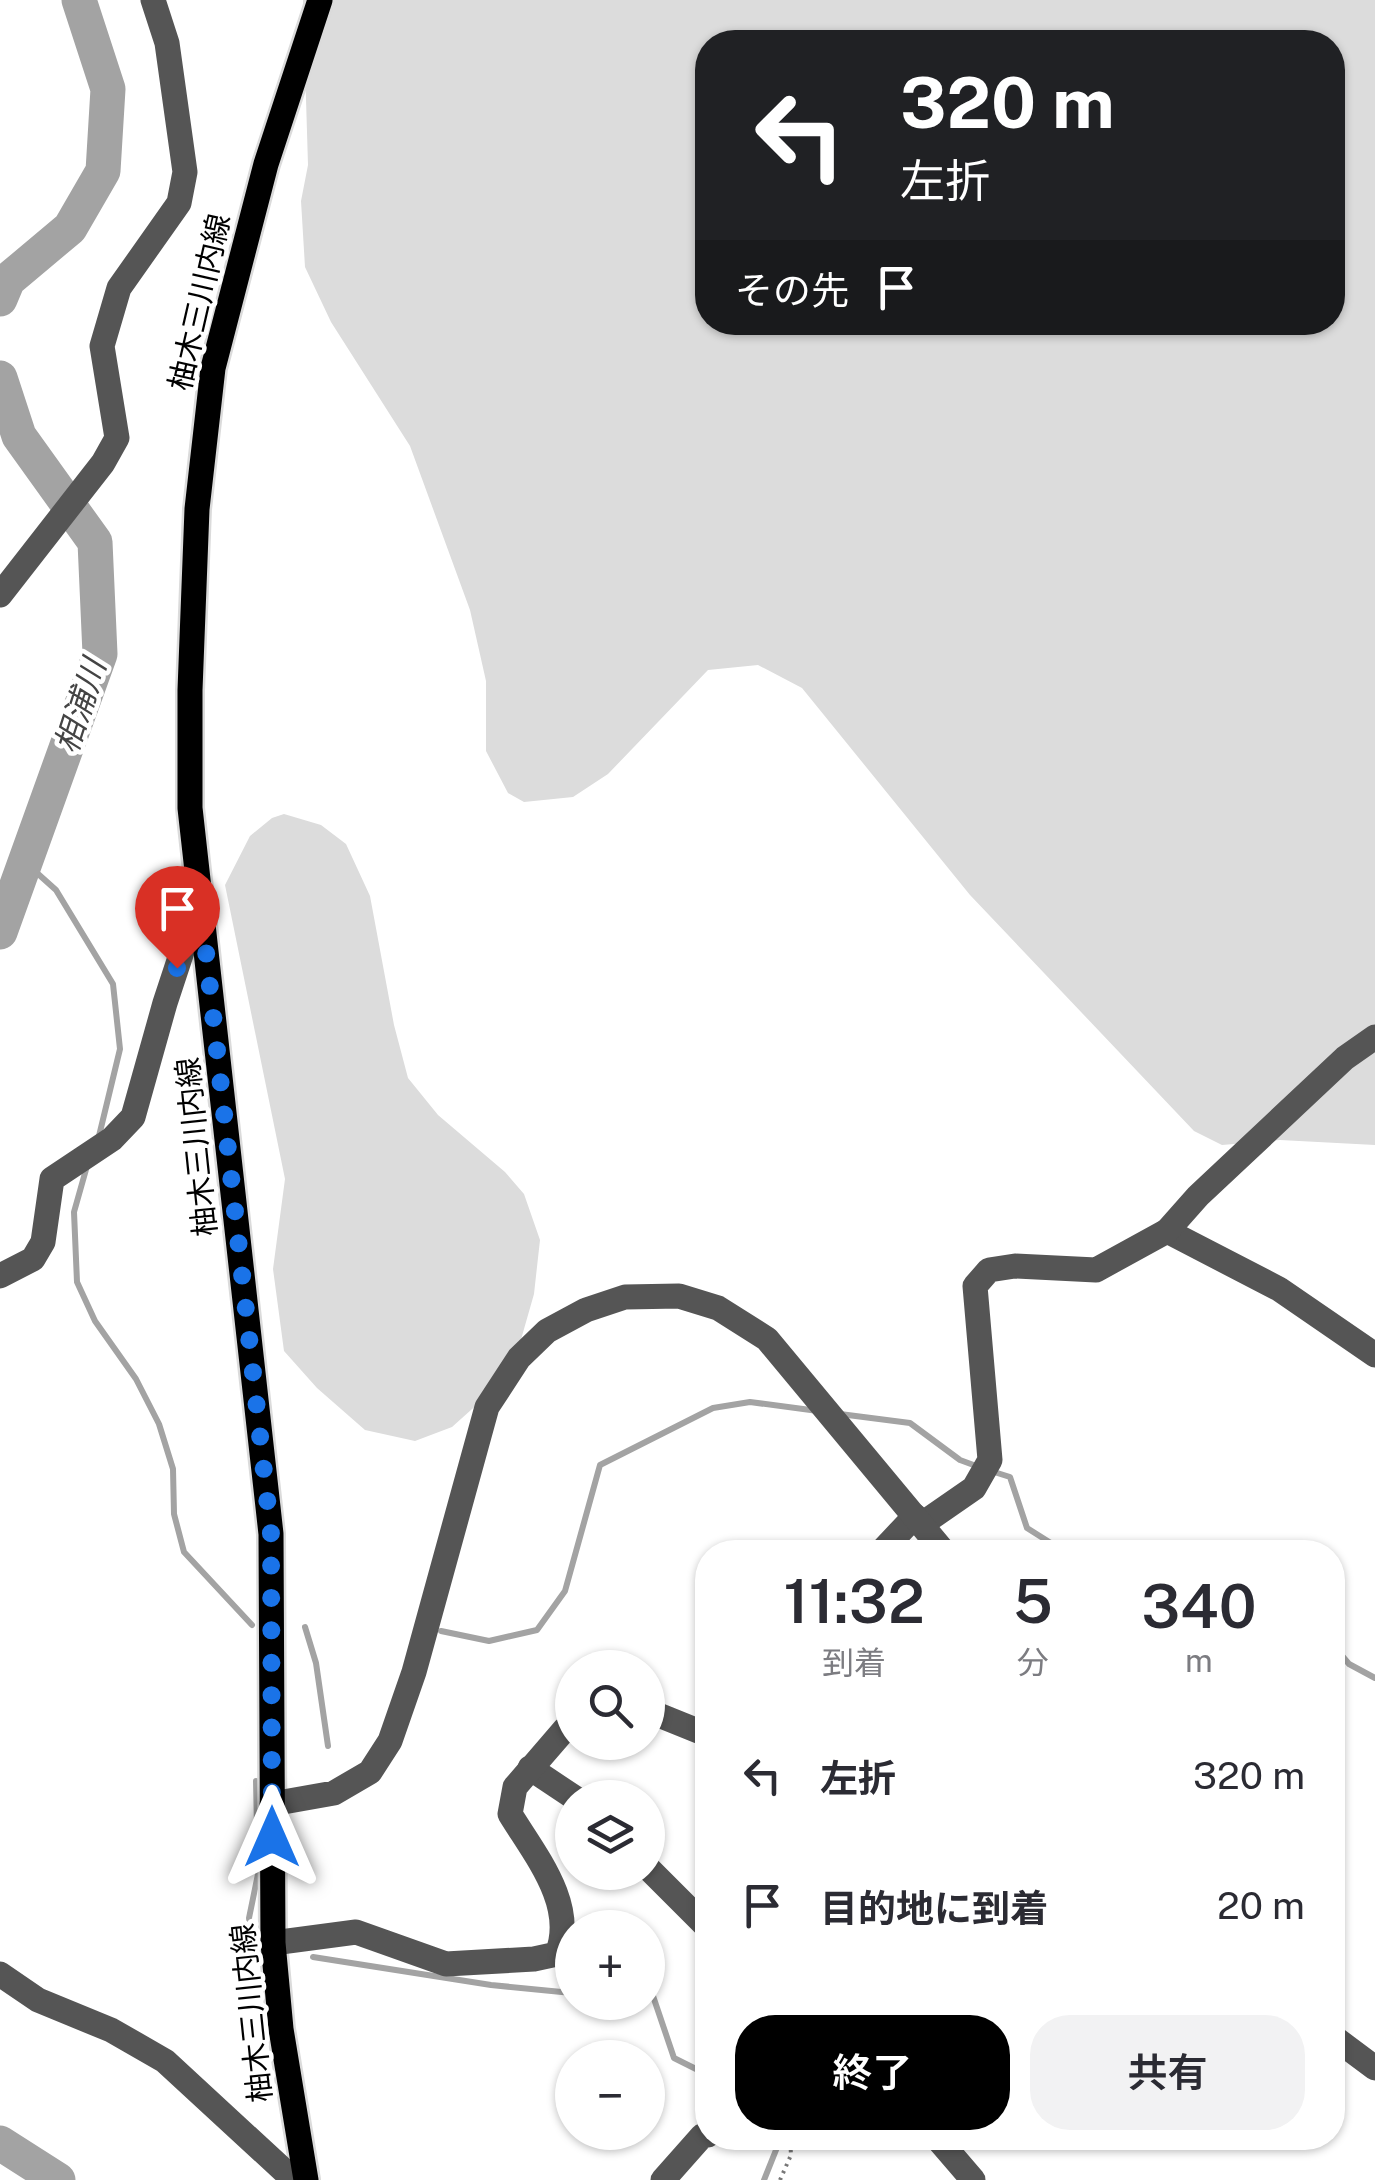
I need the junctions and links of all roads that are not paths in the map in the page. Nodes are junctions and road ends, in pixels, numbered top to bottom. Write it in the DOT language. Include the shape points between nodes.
graph roads {
  1 [pos="153,0"];
  2 [pos="320,0"];
  3 [pos="0,595"];
  4 [pos="200,898"];
  5 [pos="1375,1037"];
  6 [pos="1167,1231"];
  7 [pos="0,1276"];
  8 [pos="1375,1355"];
  9 [pos="918,1520"];
  10 [pos="894,1540"];
  11 [pos="934,1540"];
  12 [pos="665,1717"];
  13 [pos="695,1729"];
  14 [pos="555,1740"];
  15 [pos="530,1768"];
  16 [pos="555,1785"];
  17 [pos="272,1804"];
  18 [pos="665,1885"];
  19 [pos="695,1915"];
  20 [pos="272,1944"];
  21 [pos="0,1974"];
  22 [pos="1345,2046"];
  23 [pos="1375,2068"];
  24 [pos="695,2144"];
  25 [pos="294,2180"];
  26 [pos="306,2180"];
  27 [pos="663,2180"];
  1 -- 3 [label="street" via="167,43 185,172 179,203 119,288 102,346 117,438"];
  2 -- 4 [label="main road, 柚木三川内線" via="266,164 213,368 197,509 190,690 190,808"];
  4 -- 7 [label="street" via="133,1117 52,1179 43,1242 33,1258"];
  4 -- 17 [label="main road, 柚木三川内線" via="271,1534"];
  5 -- 6 [label="street" via="1318,1083"];
  6 -- 8 [label="street" via="1280,1289"];
  6 -- 9 [label="street" via="1096,1270 1014,1266 989,1270 975,1286 990,1460 974,1488"];
  9 -- 10 [label="street"];
  9 -- 11 [label="street"];
  9 -- 17 [label="street" via="767,1339 718,1308 679,1296 625,1297 586,1310 546,1331 486,1407 390,1741 370,1772 334,1794"];
  12 -- 13 [label="street"];
  14 -- 15 [label="street"];
  15 -- 16 [label="street"];
  15 -- 20 [label="street" via="515,1787 510,1814 561,1903 564,1934 557,1954 446,1964 356,1932"];
  17 -- 20 [label="main road, 柚木三川内線"];
  18 -- 19 [label="street"];
  20 -- 26 [label="main road, 柚木三川内線"];
  21 -- 25 [label="street" via="38,2000 165,2061"];
  22 -- 23 [label="street"];
  24 -- 27 [label="street"];
}
